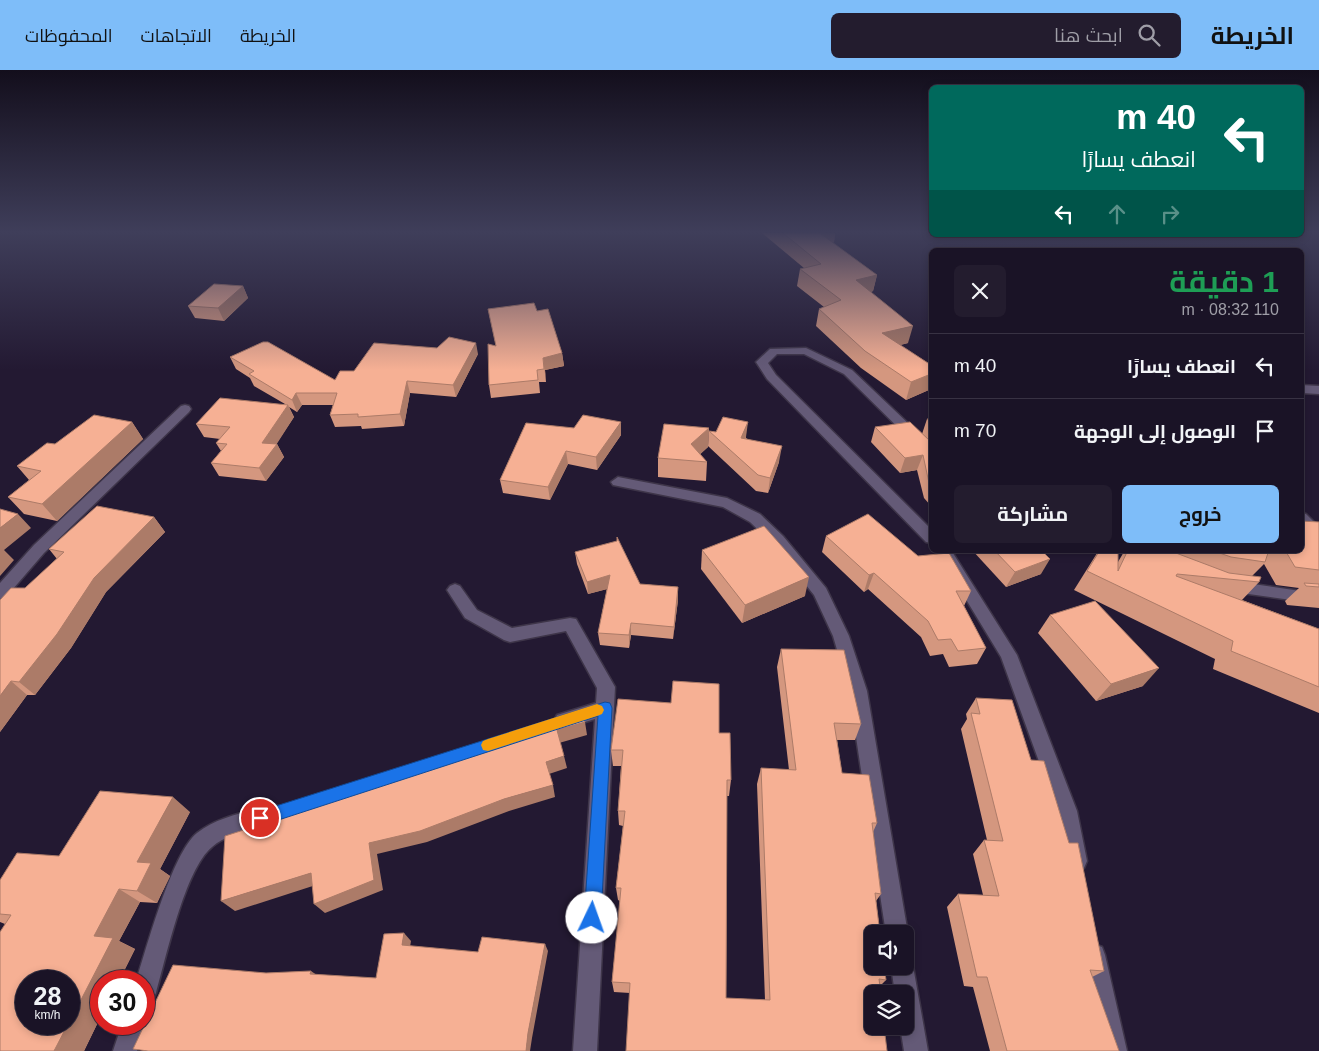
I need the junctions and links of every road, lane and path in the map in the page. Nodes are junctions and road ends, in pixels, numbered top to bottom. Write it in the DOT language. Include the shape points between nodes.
graph roads {
  1 [pos="1304,389"];
  2 [pos="1319,390"];
  3 [pos="185,409"];
  4 [pos="929,450"];
  5 [pos="618,482"];
  6 [pos="1304,521"];
  7 [pos="929,536"];
  8 [pos="1319,536"];
  9 [pos="945,553"];
  10 [pos="1213,584"];
  11 [pos="455,590"];
  12 [pos="0,593"];
  13 [pos="1319,597"];
  14 [pos="605,708"];
  15 [pos="549,726"];
  16 [pos="289,809"];
  17 [pos="1080,879"];
  18 [pos="896,925"];
  19 [pos="1091,937"];
  20 [pos="151,970"];
  21 [pos="903,975"];
  22 [pos="130,1035"];
  23 [pos="125,1051"];
  24 [pos="585,1051"];
  25 [pos="916,1051"];
  26 [pos="1115,1051"];
  1 -- 2 [label="street"];
  3 -- 12 [label="street" via="39,549"];
  4 -- 7 [label="street" via="848,372 806,351 774,352 762,362 771,378"];
  5 -- 18 [label="street" via="726,503 755,518 778,540 820,592 841,636 858,691"];
  6 -- 8 [label="street"];
  9 -- 17 [label="street" via="1009,655 1068,811"];
  10 -- 13 [label="street" via="1316,600"];
  11 -- 14 [label="street" via="471,614 510,635 570,624 606,687"];
  14 -- 15 [label="street"];
  14 -- 24 [label="street"];
  16 -- 20 [label="street" via="203,840 186,864"];
  19 -- 26 [label="street"];
  21 -- 25 [label="street"];
  22 -- 23 [label="street"];
}
